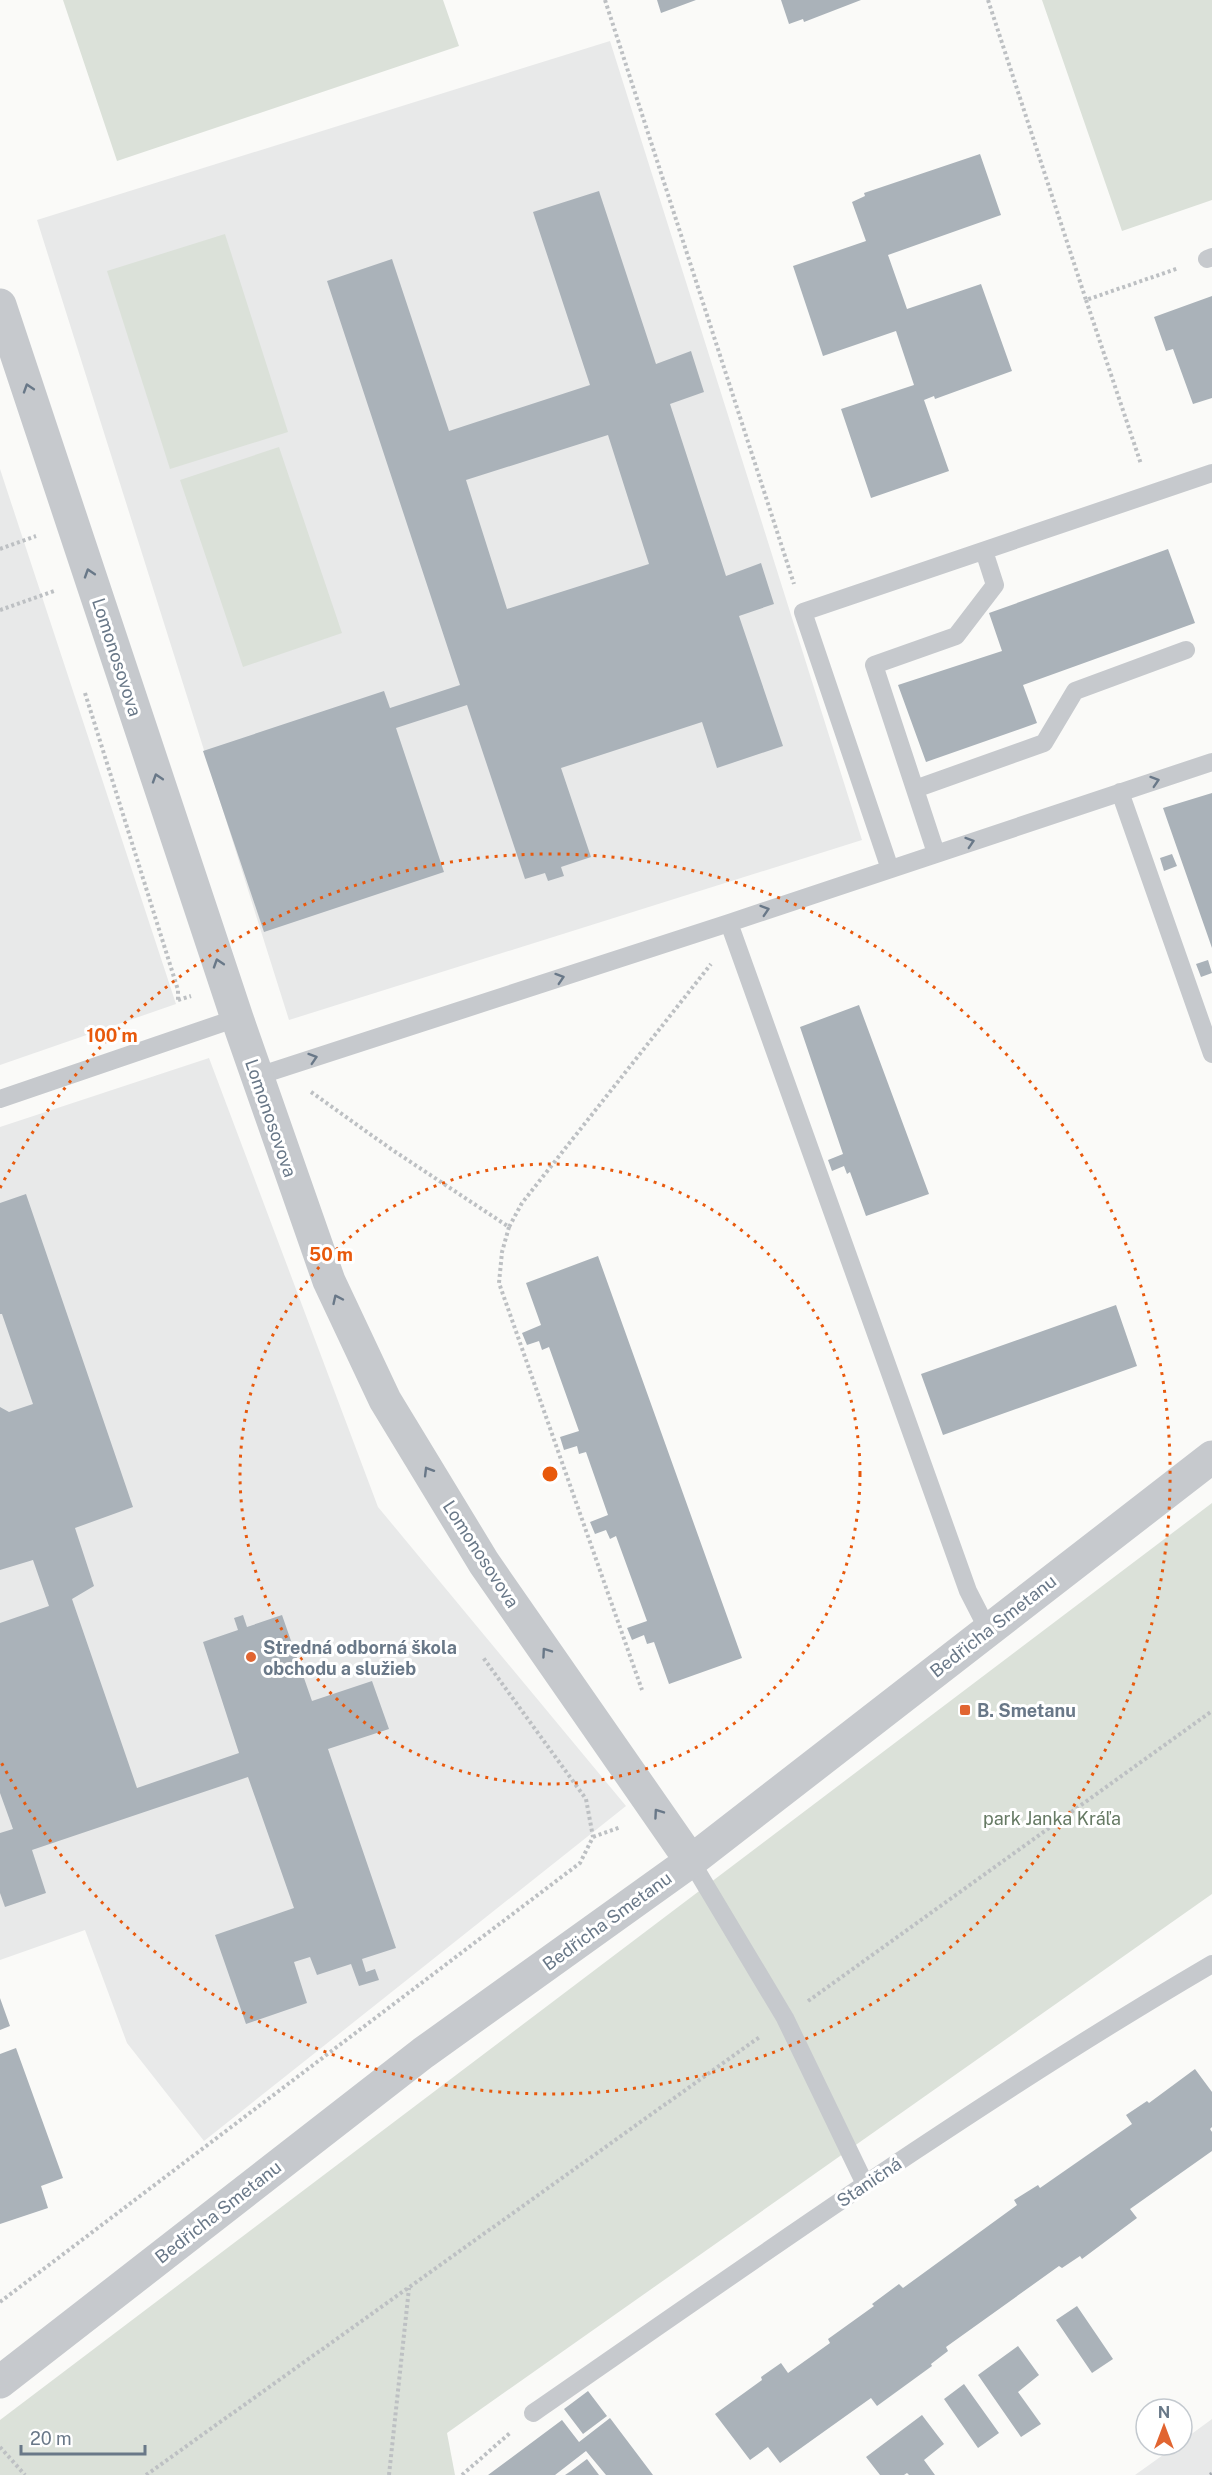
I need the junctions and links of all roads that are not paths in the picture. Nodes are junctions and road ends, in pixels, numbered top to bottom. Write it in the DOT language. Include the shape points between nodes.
graph roads {
  1 [pos="0,305"];
  2 [pos="1212,473"];
  3 [pos="984,551"];
  4 [pos="1186,650"];
  5 [pos="1212,762"];
  6 [pos="915,789"];
  7 [pos="1120,792"];
  8 [pos="936,853"];
  9 [pos="890,869"];
  10 [pos="731,929"];
  11 [pos="237,1018"];
  12 [pos="1212,1054"];
  13 [pos="268,1072"];
  14 [pos="0,1099"];
  15 [pos="1212,1456"];
  16 [pos="988,1630"];
  17 [pos="691,1861"];
  18 [pos="1212,1965"];
  19 [pos="865,2184"];
  20 [pos="0,2382"];
  21 [pos="533,2413"];
  11 -- 1 [label="street, Lomonosovova, one-way"];
  2 -- 3 [label="lane"];
  3 -- 6 [label="lane" via="994,585 956,636 874,664"];
  3 -- 9 [label="lane" via="803,612"];
  4 -- 6 [label="lane" via="1075,692 1044,743"];
  7 -- 5 [label="lane, one-way"];
  6 -- 8 [label="lane"];
  8 -- 7 [label="lane, one-way"];
  7 -- 12 [label="lane"];
  8 -- 9 [label="lane"];
  10 -- 9 [label="lane, one-way"];
  13 -- 10 [label="lane, one-way"];
  10 -- 16 [label="lane" via="968,1591"];
  11 -- 13 [label="street, Lomonosovova"];
  11 -- 14 [label="lane"];
  17 -- 13 [label="street, Lomonosovova, one-way" via="484,1563 385,1400 329,1281 289,1173"];
  15 -- 16 [label="street, Bedřicha Smetanu"];
  16 -- 17 [label="street, Bedřicha Smetanu"];
  17 -- 19 [label="lane" via="785,2018"];
  17 -- 20 [label="street, Bedřicha Smetanu" via="423,2052"];
  18 -- 19 [label="lane, Staničná"];
  19 -- 21 [label="lane, Staničná"];
}
